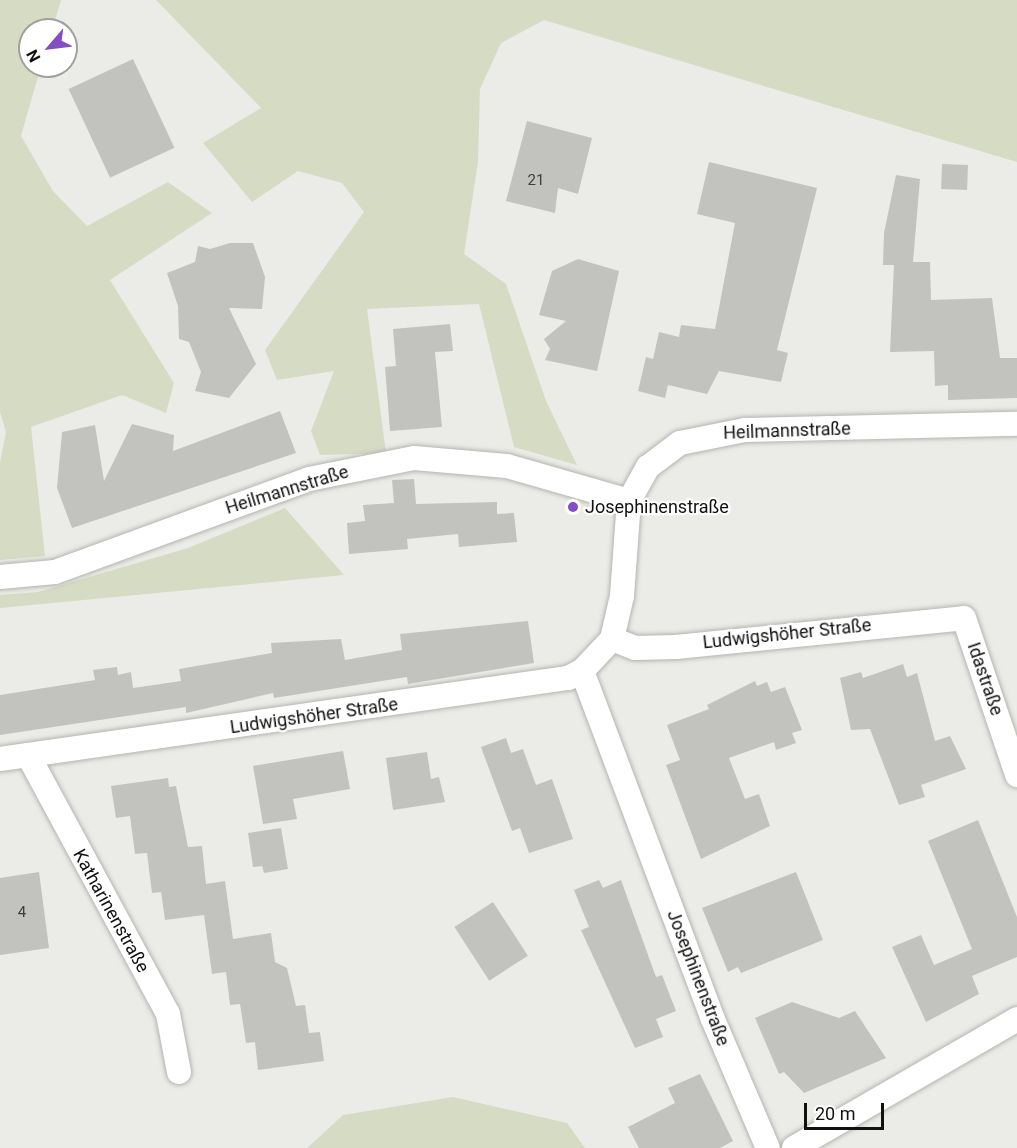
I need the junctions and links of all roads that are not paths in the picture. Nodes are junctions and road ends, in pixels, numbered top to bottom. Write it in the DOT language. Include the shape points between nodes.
graph roads {
  1 [pos="1017,424"];
  2 [pos="629,501"];
  3 [pos="0,578"];
  4 [pos="964,618"];
  5 [pos="612,639"];
  6 [pos="582,671"];
  7 [pos="27,755"];
  8 [pos="0,759"];
  9 [pos="1017,775"];
  10 [pos="1017,1019"];
  11 [pos="179,1072"];
  12 [pos="768,1148"];
  13 [pos="794,1148"];
  1 -- 2 [label="street, Heilmannstraße" via="710,434 662,454 648,466"];
  2 -- 3 [label="street, Heilmannstraße" via="507,466 414,458 309,479 56,572"];
  2 -- 5 [label="street" via="621,596"];
  4 -- 5 [label="street, Ludwigshöher Straße" via="676,647 635,648"];
  4 -- 9 [label="street, Idastraße"];
  5 -- 6 [label="street"];
  6 -- 7 [label="street, Ludwigshöher Straße" via="532,686"];
  6 -- 12 [label="street, Josephinenstraße" via="597,699 711,1017"];
  7 -- 8 [label="street, Ludwigshöher Straße"];
  7 -- 11 [label="street, Katharinenstraße" via="168,1014"];
  10 -- 13 [label="street"];
}
